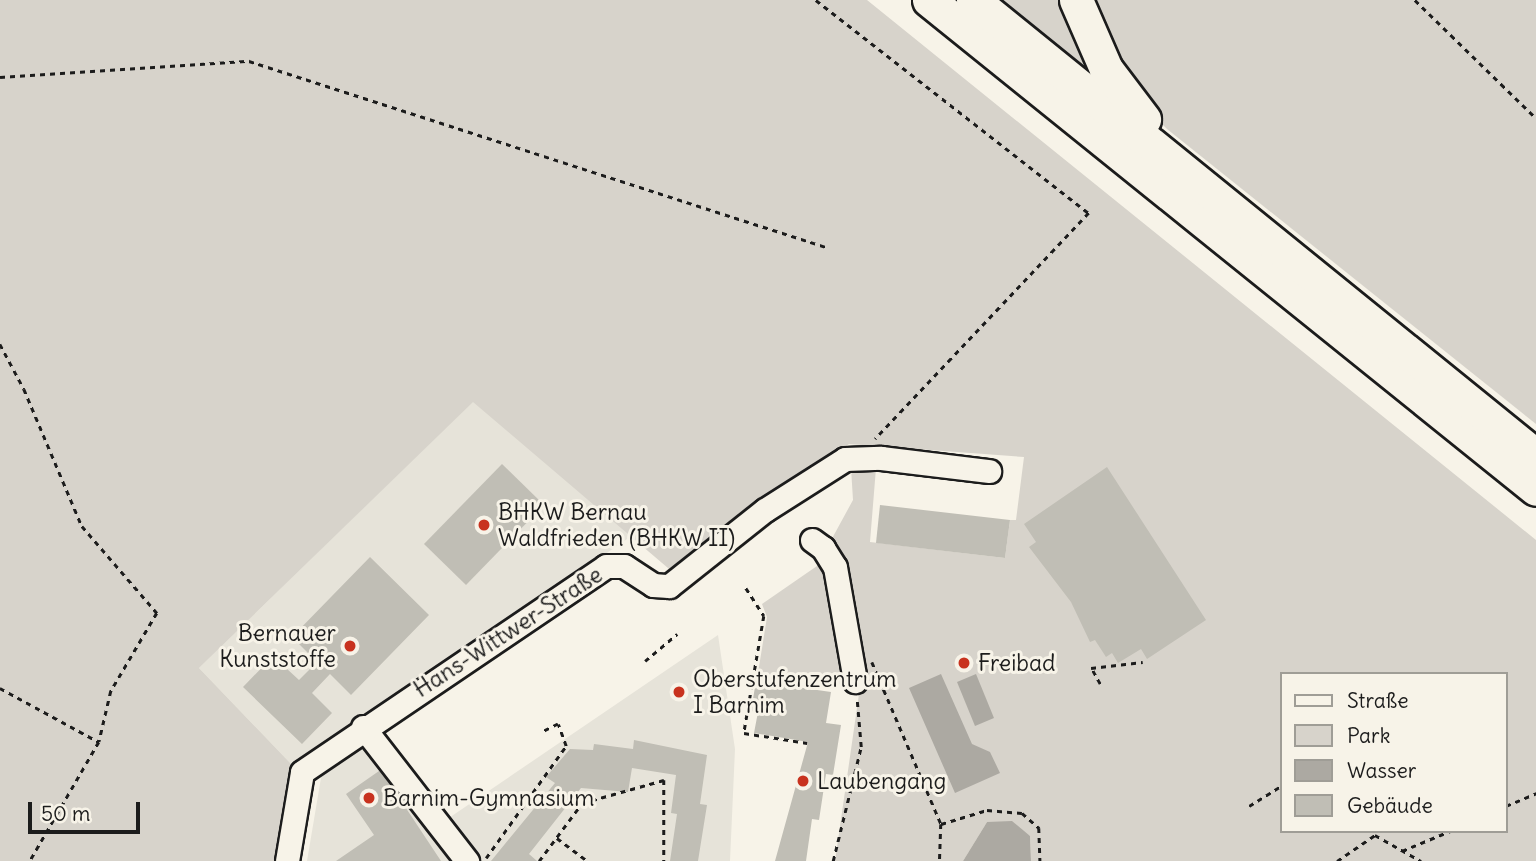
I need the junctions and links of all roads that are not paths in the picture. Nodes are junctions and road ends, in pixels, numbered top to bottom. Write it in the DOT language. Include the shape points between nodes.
graph roads {
  1 [pos="929,0"];
  2 [pos="973,0"];
  3 [pos="1076,0"];
  4 [pos="1182,167"];
  5 [pos="1536,456"];
  6 [pos="989,471"];
  7 [pos="1536,489"];
  8 [pos="812,540"];
  9 [pos="855,681"];
  10 [pos="363,727"];
  11 [pos="287,861"];
  12 [pos="467,861"];
  1 -- 7 [label="highway"];
  2 -- 4 [label="highway"];
  3 -- 4 [label="highway" via="1106,69 1136,110 1173,147"];
  4 -- 5 [label="highway"];
  6 -- 10 [label="street, Hans-Wittwer-Straße" via="859,456 824,470 670,586 653,585 624,566 606,566"];
  8 -- 9 [label="street" via="835,568"];
  10 -- 11 [label="street, Hans-Wittwer-Straße" via="302,772"];
  10 -- 12 [label="street"];
}
